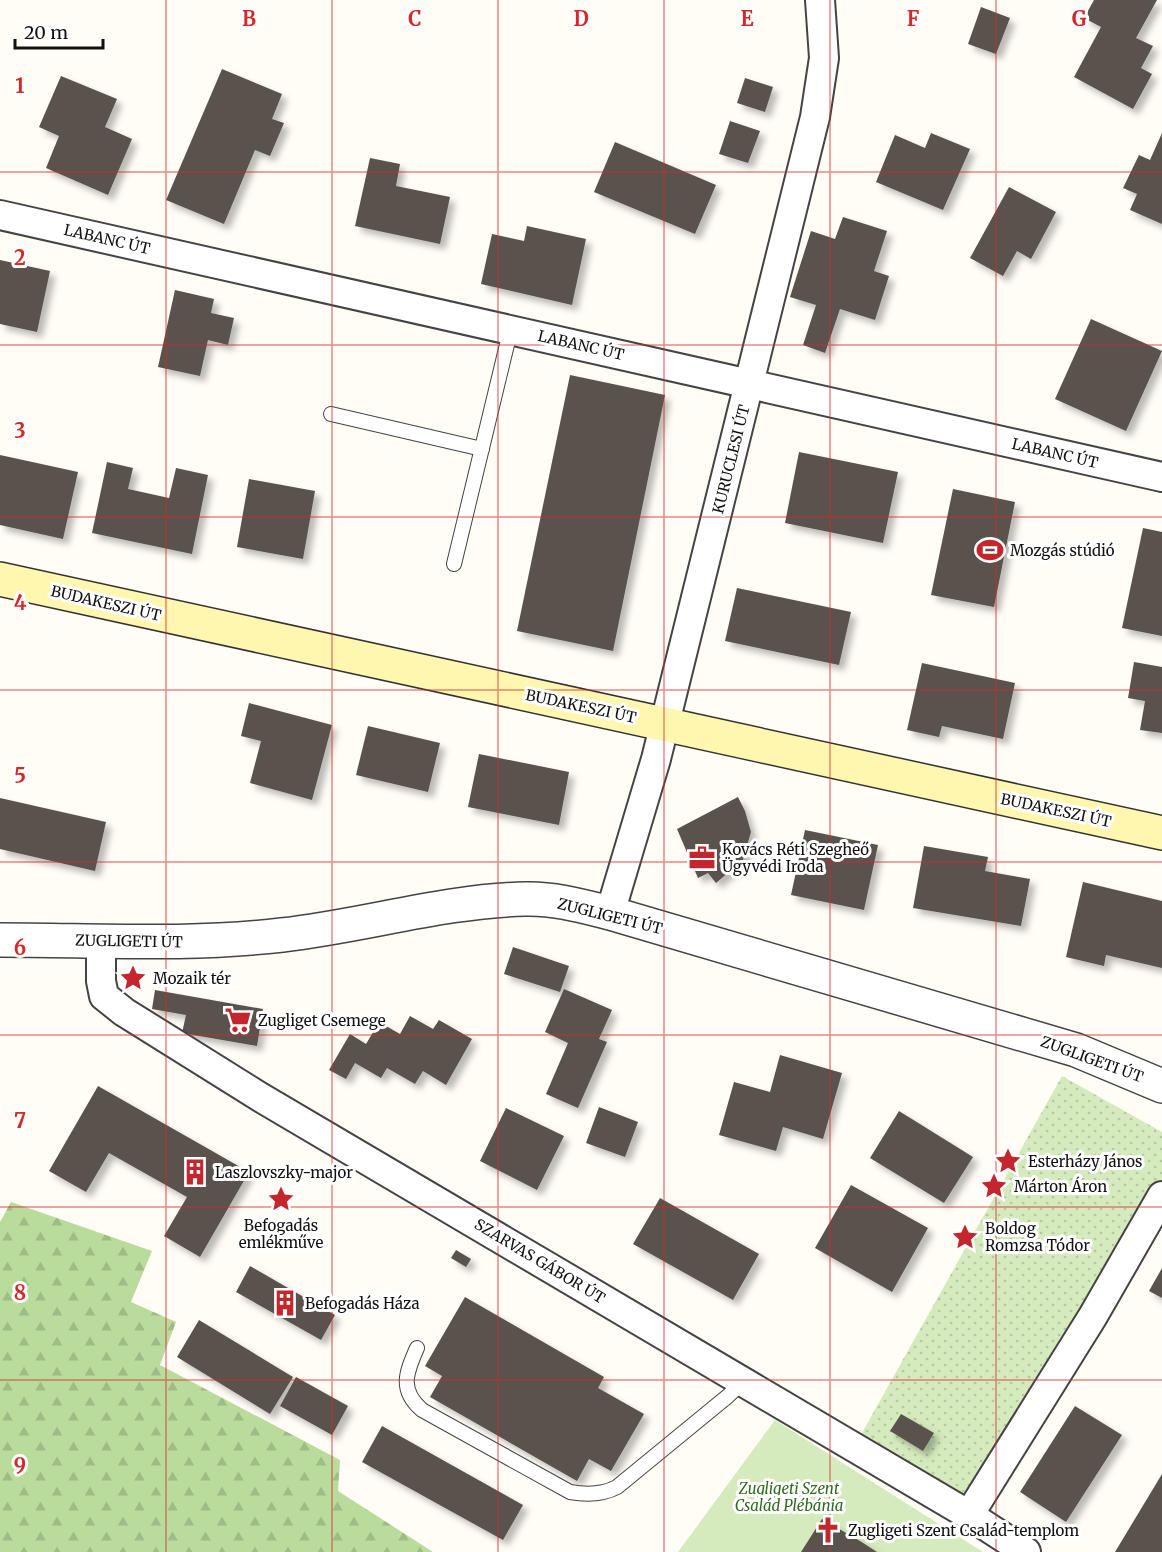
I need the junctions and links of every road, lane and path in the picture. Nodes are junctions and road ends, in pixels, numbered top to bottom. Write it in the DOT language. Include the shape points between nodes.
graph roads {
  1 [pos="820,0"];
  2 [pos="0,215"];
  3 [pos="511,328"];
  4 [pos="750,384"];
  5 [pos="331,414"];
  6 [pos="482,449"];
  7 [pos="1162,477"];
  8 [pos="454,564"];
  9 [pos="0,579"];
  10 [pos="664,724"];
  11 [pos="1162,833"];
  12 [pos="610,913"];
  13 [pos="0,940"];
  14 [pos="101,940"];
  15 [pos="1162,1086"];
  16 [pos="1162,1196"];
  17 [pos="417,1348"];
  18 [pos="743,1382"];
  19 [pos="969,1515"];
  20 [pos="1026,1552"];
  1 -- 4 [label="street, KURUCLESI ÚT" via="824,58 815,117"];
  2 -- 3 [label="street, LABANC ÚT"];
  3 -- 4 [label="street, LABANC ÚT"];
  3 -- 6 [label="lane"];
  4 -- 7 [label="street, LABANC ÚT"];
  4 -- 10 [label="street, KURUCLESI ÚT"];
  5 -- 6 [label="lane"];
  6 -- 8 [label="lane"];
  9 -- 10 [label="main road, BUDAKESZI ÚT"];
  10 -- 11 [label="main road, BUDAKESZI ÚT"];
  10 -- 12 [label="street, KURUCLESI ÚT"];
  12 -- 14 [label="street, ZUGLIGETI ÚT" via="569,903 527,899 477,903 282,935 178,942"];
  12 -- 15 [label="street, ZUGLIGETI ÚT" via="1076,1050"];
  13 -- 14 [label="street, ZUGLIGETI ÚT"];
  14 -- 18 [label="street, SZARVAS GÁBOR ÚT" via="104,996 123,1012"];
  16 -- 19 [label="street" via="1093,1316"];
  17 -- 18 [label="lane" via="409,1365 406,1387 408,1396 422,1410 570,1492 582,1494 617,1487"];
  18 -- 19 [label="street, SZARVAS GÁBOR ÚT"];
  19 -- 20 [label="street, SZARVAS GÁBOR ÚT"];
}
